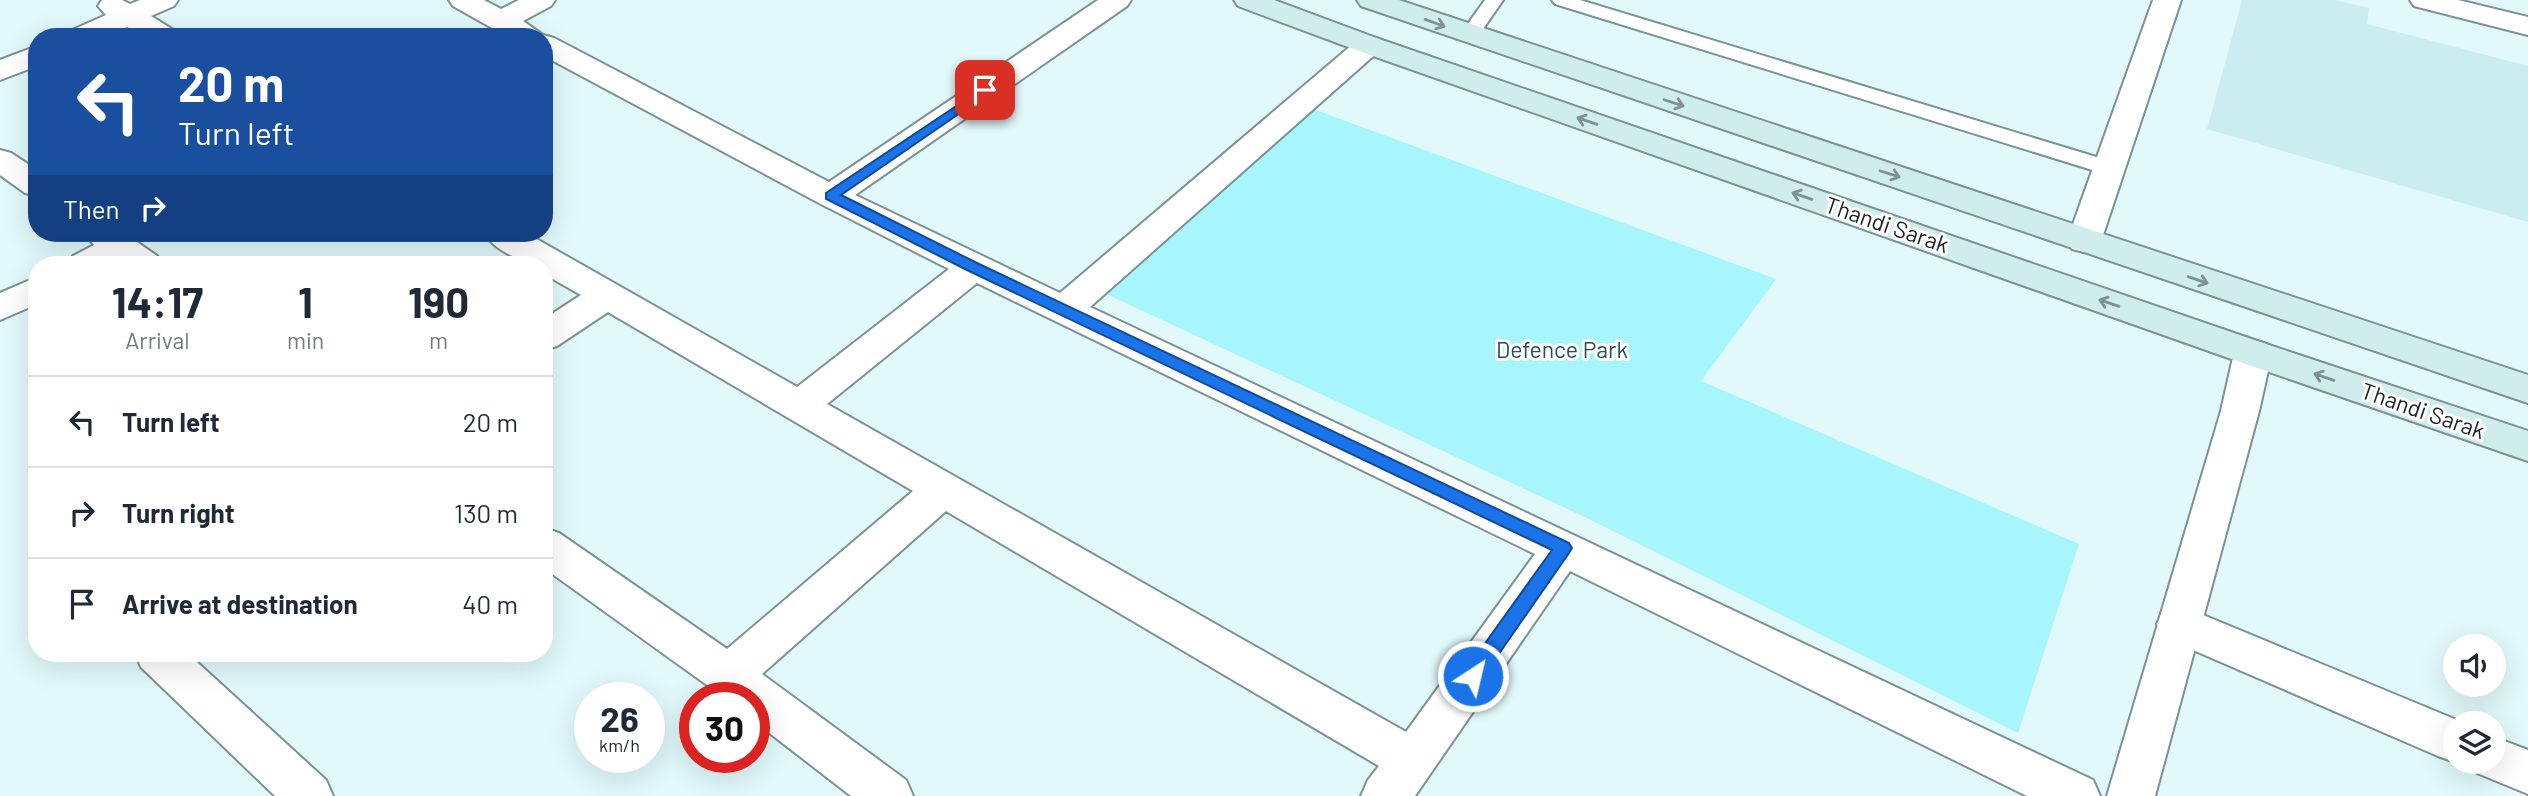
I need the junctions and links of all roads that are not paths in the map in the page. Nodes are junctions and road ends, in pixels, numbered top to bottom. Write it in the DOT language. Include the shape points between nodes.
graph roads {
  1 [pos="101,0"];
  2 [pos="164,0"];
  3 [pos="463,0"];
  4 [pos="541,0"];
  5 [pos="1117,0"];
  6 [pos="1248,0"];
  7 [pos="1371,0"];
  8 [pos="1494,0"];
  9 [pos="1561,0"];
  10 [pos="2167,0"];
  11 [pos="2424,0"];
  12 [pos="129,16"];
  13 [pos="501,21"];
  14 [pos="2528,26"];
  15 [pos="101,28"];
  16 [pos="150,28"];
  17 [pos="514,28"];
  18 [pos="1469,35"];
  19 [pos="1369,45"];
  20 [pos="553,49"];
  21 [pos="28,59"];
  22 [pos="0,71"];
  23 [pos="0,160"];
  24 [pos="2109,168"];
  25 [pos="28,180"];
  26 [pos="831,196"];
  27 [pos="2084,241"];
  28 [pos="516,242"];
  29 [pos="122,248"];
  30 [pos="104,256"];
  31 [pos="540,256"];
  32 [pos="553,263"];
  33 [pos="974,267"];
  34 [pos="28,294"];
  35 [pos="607,295"];
  36 [pos="0,308"];
  37 [pos="1064,310"];
  38 [pos="553,331"];
  39 [pos="2253,353"];
  40 [pos="2528,389"];
  41 [pos="798,407"];
  42 [pos="2528,446"];
  43 [pos="944,488"];
  44 [pos="1563,548"];
  45 [pos="553,551"];
  46 [pos="2179,624"];
  47 [pos="167,662"];
  48 [pos="729,675"];
  49 [pos="2443,736"];
  50 [pos="2506,763"];
  51 [pos="2528,772"];
  52 [pos="1399,778"];
  53 [pos="309,796"];
  54 [pos="889,796"];
  55 [pos="2076,796"];
  56 [pos="2131,796"];
  1 -- 12 [label="street"];
  2 -- 12 [label="street"];
  3 -- 13 [label="street"];
  4 -- 13 [label="street"];
  5 -- 26 [label="street"];
  6 -- 19 [label="main road, Thandi Sarak"];
  7 -- 18 [label="main road, one-way"];
  8 -- 18 [label="lane"];
  9 -- 24 [label="lane"];
  10 -- 24 [label="street"];
  11 -- 14 [label="street"];
  12 -- 15 [label="street"];
  12 -- 16 [label="street"];
  13 -- 17 [label="street"];
  18 -- 27 [label="main road, one-way"];
  19 -- 37 [label="street"];
  39 -- 19 [label="main road, Thandi Sarak, one-way"];
  20 -- 26 [label="street"];
  21 -- 22 [label="street"];
  23 -- 25 [label="street"];
  24 -- 27 [label="street"];
  26 -- 33 [label="street"];
  27 -- 40 [label="main road, one-way"];
  28 -- 31 [label="street"];
  29 -- 30 [label="street"];
  32 -- 35 [label="street"];
  33 -- 37 [label="street"];
  33 -- 41 [label="street"];
  34 -- 36 [label="street"];
  35 -- 38 [label="street"];
  35 -- 41 [label="street"];
  37 -- 44 [label="street"];
  42 -- 39 [label="main road, Thandi Sarak, one-way"];
  39 -- 46 [label="street"];
  41 -- 43 [label="street"];
  43 -- 48 [label="street"];
  43 -- 52 [label="street"];
  44 -- 52 [label="street"];
  44 -- 55 [label="street"];
  45 -- 48 [label="street"];
  46 -- 49 [label="street"];
  46 -- 56 [label="street"];
  47 -- 53 [label="street"];
  48 -- 54 [label="street"];
  50 -- 51 [label="street"];
}
